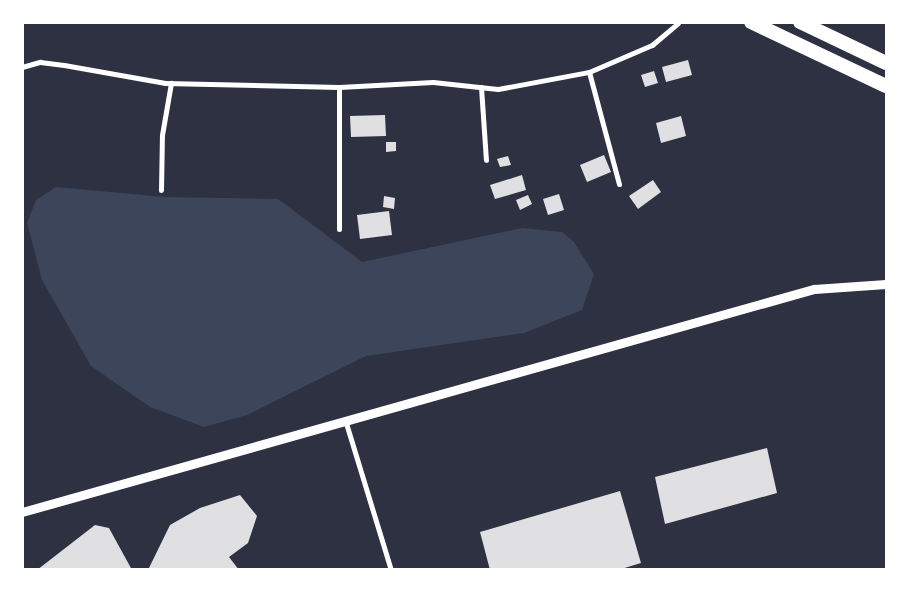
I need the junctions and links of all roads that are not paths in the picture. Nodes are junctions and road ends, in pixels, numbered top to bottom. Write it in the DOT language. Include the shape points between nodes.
graph roads {
  1 [pos="751,22"];
  2 [pos="800,22"];
  3 [pos="678,23"];
  4 [pos="886,63"];
  5 [pos="22,66"];
  6 [pos="589,72"];
  7 [pos="172,83"];
  8 [pos="886,86"];
  9 [pos="339,87"];
  10 [pos="481,87"];
  11 [pos="486,160"];
  12 [pos="619,184"];
  13 [pos="161,190"];
  14 [pos="339,230"];
  15 [pos="886,284"];
  16 [pos="346,423"];
  17 [pos="22,512"];
  18 [pos="391,570"];
  1 -- 8 [label="highway"];
  2 -- 4 [label="highway"];
  3 -- 6 [label="street" via="652,44"];
  5 -- 7 [label="street" via="40,62"];
  6 -- 10 [label="street" via="531,85"];
  6 -- 12 [label="street"];
  7 -- 9 [label="street"];
  7 -- 13 [label="street" via="162,135"];
  9 -- 10 [label="street" via="433,82"];
  9 -- 14 [label="street"];
  10 -- 11 [label="street"];
  15 -- 16 [label="street" via="814,289"];
  16 -- 17 [label="street"];
  16 -- 18 [label="street"];
}
